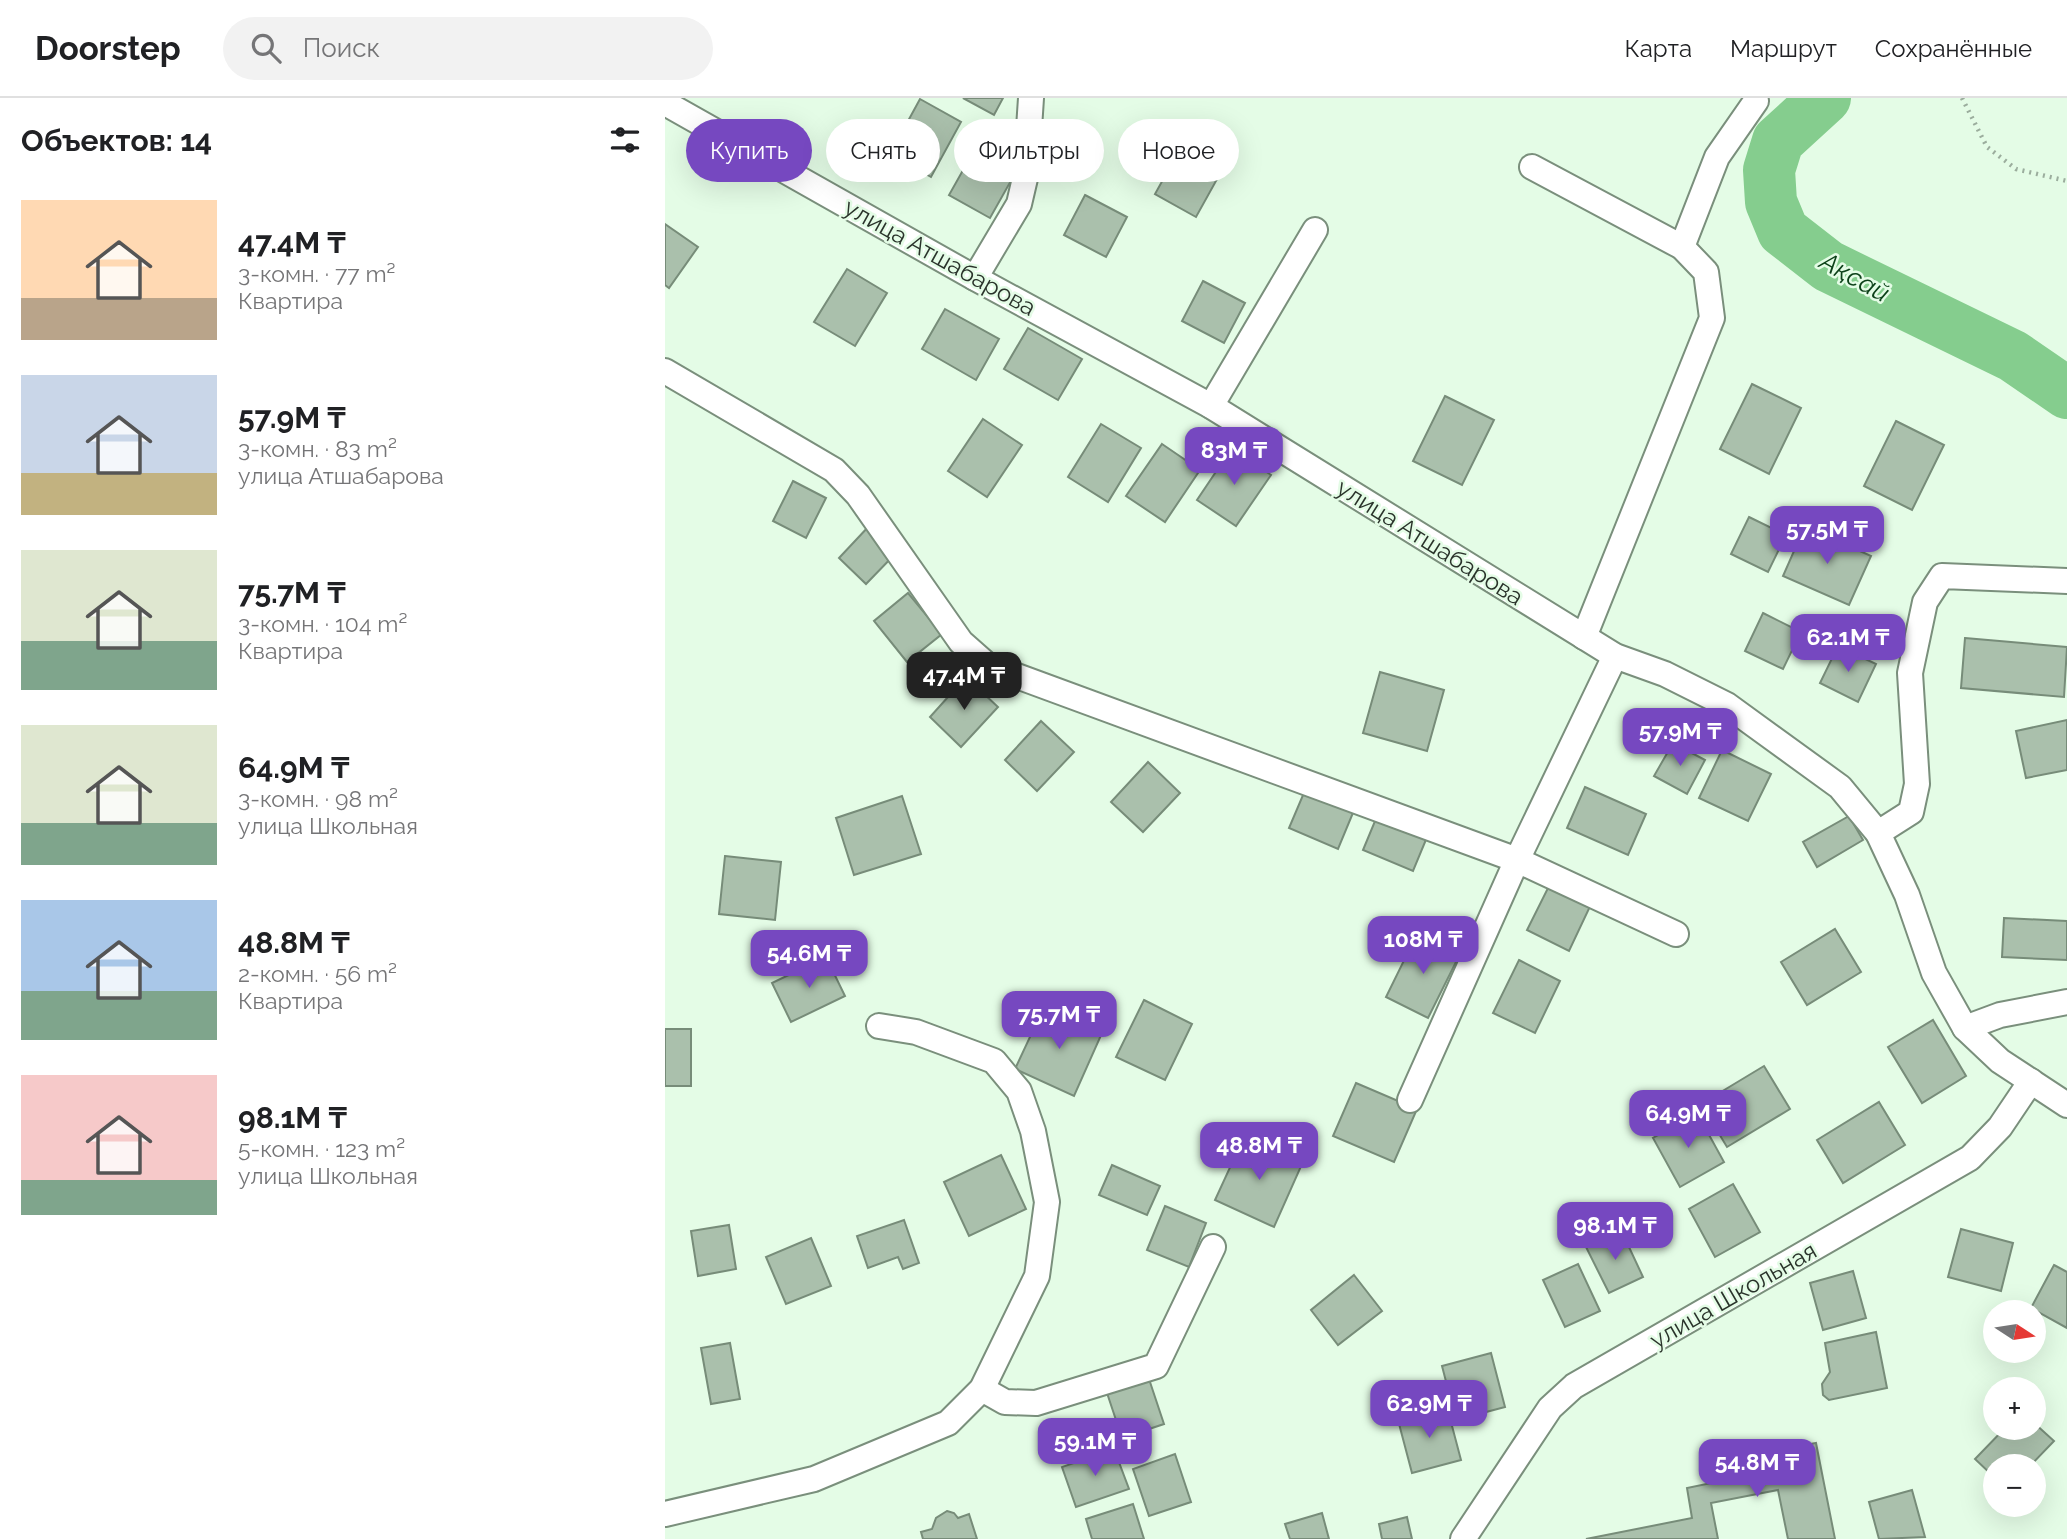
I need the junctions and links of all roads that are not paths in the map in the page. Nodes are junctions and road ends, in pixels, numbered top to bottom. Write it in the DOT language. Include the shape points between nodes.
graph roads {
  1 [pos="1031,98"];
  2 [pos="1756,101"];
  3 [pos="679,105"];
  4 [pos="1532,167"];
  5 [pos="1315,230"];
  6 [pos="1682,247"];
  7 [pos="975,278"];
  8 [pos="665,371"];
  9 [pos="1211,406"];
  10 [pos="2067,581"];
  11 [pos="1584,637"];
  12 [pos="1615,656"];
  13 [pos="1878,833"];
  14 [pos="1517,860"];
  15 [pos="1676,934"];
  16 [pos="2067,1002"];
  17 [pos="879,1026"];
  18 [pos="1965,1028"];
  19 [pos="2031,1081"];
  20 [pos="1410,1100"];
  21 [pos="2067,1105"];
  22 [pos="1213,1247"];
  23 [pos="982,1389"];
  24 [pos="665,1514"];
  25 [pos="1463,1539"];
  1 -- 7 [label="street" via="1019,204"];
  2 -- 6 [label="street" via="1717,157"];
  3 -- 7 [label="street, улица Атшабарова"];
  4 -- 6 [label="street"];
  5 -- 9 [label="street"];
  6 -- 11 [label="street" via="1706,272 1712,318"];
  7 -- 9 [label="street, улица Атшабарова"];
  8 -- 14 [label="street" via="834,470 858,495 961,642 987,665"];
  9 -- 11 [label="street, улица Атшабарова"];
  10 -- 13 [label="street" via="1942,576 1925,602 1910,673 1917,784 1912,812"];
  11 -- 12 [label="street, улица Атшабарова"];
  12 -- 13 [label="street, улица Атшабарова" via="1665,674 1727,705 1840,788"];
  12 -- 14 [label="street"];
  13 -- 18 [label="street, улица Атшабарова" via="1907,895 1934,973"];
  14 -- 15 [label="street"];
  14 -- 20 [label="street"];
  16 -- 18 [label="street" via="2000,1015"];
  17 -- 23 [label="street" via="916,1032 994,1061 1019,1091 1033,1131 1047,1202 1037,1276"];
  18 -- 19 [label="street, улица Атшабарова" via="2000,1061"];
  19 -- 21 [label="street, улица Атшабарова"];
  19 -- 25 [label="street, улица Школьная" via="2000,1127 1970,1158 1574,1386 1550,1408"];
  22 -- 23 [label="street" via="1156,1366 1036,1403 1005,1402"];
  23 -- 24 [label="street" via="948,1423 814,1479"];
}
